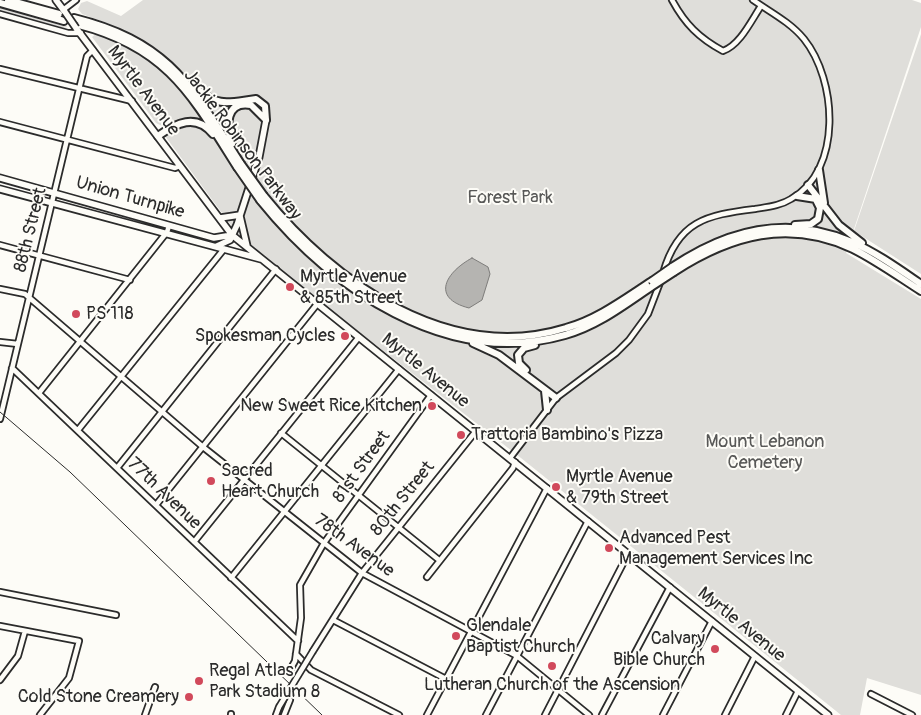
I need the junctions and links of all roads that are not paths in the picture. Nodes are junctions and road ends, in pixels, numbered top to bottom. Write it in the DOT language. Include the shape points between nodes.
graph roads {
  1 [pos="8,0"];
  2 [pos="56,0"];
  3 [pos="76,0"];
  4 [pos="672,0"];
  5 [pos="753,0"];
  6 [pos="0,3"];
  7 [pos="761,6"];
  8 [pos="62,12"];
  9 [pos="0,14"];
  10 [pos="74,18"];
  11 [pos="64,21"];
  12 [pos="78,26"];
  13 [pos="81,33"];
  14 [pos="93,50"];
  15 [pos="0,68"];
  16 [pos="182,76"];
  17 [pos="79,89"];
  18 [pos="132,101"];
  19 [pos="266,120"];
  20 [pos="0,122"];
  21 [pos="158,136"];
  22 [pos="67,140"];
  23 [pos="226,150"];
  24 [pos="237,156"];
  25 [pos="239,165"];
  26 [pos="180,166"];
  27 [pos="819,170"];
  28 [pos="0,178"];
  29 [pos="807,187"];
  30 [pos="0,189"];
  31 [pos="54,193"];
  32 [pos="797,196"];
  33 [pos="262,198"];
  34 [pos="816,199"];
  35 [pos="52,203"];
  36 [pos="824,204"];
  37 [pos="240,215"];
  38 [pos="220,218"];
  39 [pos="169,226"];
  40 [pos="779,228"];
  41 [pos="167,232"];
  42 [pos="232,235"];
  43 [pos="0,245"];
  44 [pos="217,246"];
  45 [pos="247,246"];
  46 [pos="224,249"];
  47 [pos="39,255"];
  48 [pos="880,258"];
  49 [pos="264,260"];
  50 [pos="276,269"];
  51 [pos="673,269"];
  52 [pos="130,280"];
  53 [pos="651,284"];
  54 [pos="921,284"];
  55 [pos="0,289"];
  56 [pos="921,291"];
  57 [pos="29,297"];
  58 [pos="318,303"];
  59 [pos="566,335"];
  60 [pos="359,337"];
  61 [pos="458,338"];
  62 [pos="0,342"];
  63 [pos="81,342"];
  64 [pos="18,344"];
  65 [pos="12,368"];
  66 [pos="399,369"];
  67 [pos="122,376"];
  68 [pos="545,389"];
  69 [pos="39,393"];
  70 [pos="431,395"];
  71 [pos="558,396"];
  72 [pos="547,410"];
  73 [pos="162,411"];
  74 [pos="0,419"];
  75 [pos="78,430"];
  76 [pos="476,431"];
  77 [pos="281,433"];
  78 [pos="203,447"];
  79 [pos="512,460"];
  80 [pos="321,466"];
  81 [pos="117,468"];
  82 [pos="244,479"];
  83 [pos="547,488"];
  84 [pos="359,496"];
  85 [pos="156,505"];
  86 [pos="285,510"];
  87 [pos="588,521"];
  88 [pos="398,527"];
  89 [pos="194,542"];
  90 [pos="324,543"];
  91 [pos="628,554"];
  92 [pos="439,560"];
  93 [pos="362,573"];
  94 [pos="427,577"];
  95 [pos="231,578"];
  96 [pos="670,587"];
  97 [pos="0,592"];
  98 [pos="116,615"];
  99 [pos="333,620"];
  100 [pos="712,622"];
  101 [pos="0,626"];
  102 [pos="24,631"];
  103 [pos="472,632"];
  104 [pos="298,640"];
  105 [pos="296,654"];
  106 [pos="517,656"];
  107 [pos="755,656"];
  108 [pos="290,670"];
  109 [pos="446,679"];
  110 [pos="0,680"];
  111 [pos="155,687"];
  112 [pos="558,690"];
  113 [pos="798,691"];
  114 [pos="871,694"];
  115 [pos="290,700"];
  116 [pos="40,715"];
  117 [pos="145,715"];
  118 [pos="276,715"];
  119 [pos="284,715"];
  120 [pos="399,715"];
  121 [pos="427,715"];
  122 [pos="486,715"];
  123 [pos="545,715"];
  124 [pos="589,715"];
  125 [pos="602,715"];
  126 [pos="663,715"];
  127 [pos="724,715"];
  128 [pos="786,715"];
  129 [pos="828,715"];
  130 [pos="912,715"];
  1 -- 8 [label="highway"];
  2 -- 8 [label="main road, Myrtle Avenue"];
  3 -- 8 [label="street"];
  4 -- 7 [label="street" via="686,24 704,41 723,51 738,40"];
  5 -- 7 [label="street"];
  6 -- 11 [label="highway"];
  7 -- 27 [label="street" via="803,38 821,67 830,118"];
  8 -- 12 [label="main road, Myrtle Avenue, bridge"];
  9 -- 13 [label="street" via="68,34"];
  10 -- 16 [label="highway, Jackie Robinson Parkway" via="132,39"];
  12 -- 13 [label="main road, Myrtle Avenue"];
  12 -- 23 [label="highway, Jackie Robinson Parkway" via="126,42 167,70 197,103"];
  13 -- 14 [label="main road, Myrtle Avenue"];
  14 -- 17 [label="street, 88th Street" via="87,56"];
  14 -- 18 [label="main road, Myrtle Avenue"];
  15 -- 17 [label="street"];
  16 -- 19 [label="highway" via="213,101 225,103 256,99 265,106"];
  16 -- 24 [label="highway, Jackie Robinson Parkway"];
  17 -- 18 [label="street"];
  17 -- 22 [label="street, 88th Street"];
  18 -- 21 [label="main road, Myrtle Avenue"];
  19 -- 24 [label="highway" via="248,104 240,105 231,112 227,129"];
  19 -- 37 [label="main road" via="259,157"];
  20 -- 22 [label="street"];
  21 -- 23 [label="highway" via="177,123 192,122 207,128"];
  21 -- 26 [label="main road, Myrtle Avenue"];
  22 -- 26 [label="street" via="175,168"];
  22 -- 31 [label="street, 88th Street"];
  23 -- 25 [label="highway, Jackie Robinson Parkway"];
  24 -- 25 [label="highway, Jackie Robinson Parkway"];
  25 -- 33 [label="highway, Jackie Robinson Parkway, bridge"];
  26 -- 38 [label="main road, Myrtle Avenue"];
  27 -- 29 [label="street"];
  27 -- 36 [label="highway"];
  28 -- 31 [label="main road, Union Turnpike"];
  29 -- 32 [label="street"];
  29 -- 34 [label="highway"];
  29 -- 36 [label="highway"];
  30 -- 35 [label="main road, Union Turnpike"];
  31 -- 35 [label="street, 88th Street"];
  31 -- 39 [label="main road, Union Turnpike"];
  32 -- 34 [label="highway"];
  32 -- 71 [label="street" via="776,206 722,212 690,228 674,247 655,300 639,328 616,354"];
  33 -- 53 [label="highway, Jackie Robinson Parkway" via="303,240 361,287 417,317 473,335 525,337 567,328 604,312"];
  33 -- 61 [label="highway, Jackie Robinson Parkway" via="306,250 359,293 416,324"];
  34 -- 40 [label="highway" via="820,210 815,222"];
  35 -- 41 [label="main road, Union Turnpike"];
  35 -- 47 [label="street, 88th Street"];
  36 -- 48 [label="highway" via="842,229"];
  37 -- 38 [label="main road"];
  37 -- 42 [label="main road"];
  37 -- 45 [label="main road"];
  38 -- 42 [label="main road, Myrtle Avenue"];
  39 -- 41 [label="street"];
  39 -- 42 [label="main road, Union Turnpike" via="214,238"];
  40 -- 48 [label="highway, Jackie Robinson Parkway" via="812,230 836,236"];
  40 -- 51 [label="highway, Jackie Robinson Parkway" via="722,239 696,251"];
  41 -- 44 [label="main road, Union Turnpike"];
  41 -- 52 [label="street"];
  42 -- 44 [label="main road" via="230,240"];
  42 -- 45 [label="main road, Myrtle Avenue"];
  43 -- 47 [label="street"];
  44 -- 46 [label="main road, Union Turnpike"];
  45 -- 49 [label="main road, Myrtle Avenue"];
  46 -- 49 [label="main road, Union Turnpike"];
  46 -- 67 [label="street"];
  47 -- 52 [label="street"];
  47 -- 57 [label="street, 88th Street"];
  48 -- 54 [label="highway, Jackie Robinson Parkway"];
  49 -- 50 [label="main road, Myrtle Avenue"];
  50 -- 58 [label="main road, Myrtle Avenue"];
  50 -- 73 [label="street"];
  51 -- 53 [label="highway, Jackie Robinson Parkway, bridge"];
  51 -- 56 [label="highway, Jackie Robinson Parkway" via="738,240 797,234 822,238 854,250"];
  52 -- 63 [label="street"];
  53 -- 59 [label="highway, Jackie Robinson Parkway" via="608,316"];
  55 -- 57 [label="street, 78th Avenue" via="24,293"];
  57 -- 63 [label="street, 78th Avenue"];
  57 -- 64 [label="street, 88th Street"];
  58 -- 60 [label="main road, Myrtle Avenue"];
  58 -- 78 [label="street"];
  59 -- 61 [label="highway, Jackie Robinson Parkway" via="510,343"];
  59 -- 71 [label="highway" via="526,347 518,357 522,367"];
  60 -- 66 [label="main road, Myrtle Avenue"];
  60 -- 77 [label="street"];
  61 -- 68 [label="highway" via="496,353"];
  62 -- 64 [label="street"];
  63 -- 67 [label="street, 78th Avenue"];
  63 -- 69 [label="street"];
  64 -- 65 [label="street, 88th Street"];
  65 -- 69 [label="street, 77th Avenue"];
  65 -- 74 [label="street, 88th Street"];
  66 -- 70 [label="main road, Myrtle Avenue"];
  66 -- 80 [label="street"];
  67 -- 73 [label="street, 78th Avenue"];
  67 -- 75 [label="street"];
  68 -- 71 [label="highway"];
  68 -- 72 [label="highway"];
  69 -- 75 [label="street, 77th Avenue"];
  70 -- 76 [label="main road, Myrtle Avenue"];
  70 -- 84 [label="street, 81st Street"];
  71 -- 72 [label="street"];
  72 -- 79 [label="street"];
  73 -- 78 [label="street, 78th Avenue"];
  73 -- 81 [label="street"];
  75 -- 81 [label="street, 77th Avenue"];
  76 -- 79 [label="main road, Myrtle Avenue"];
  76 -- 88 [label="street, 80th Street"];
  77 -- 80 [label="street"];
  77 -- 82 [label="street"];
  78 -- 82 [label="street, 78th Avenue"];
  78 -- 85 [label="street"];
  79 -- 83 [label="main road, Myrtle Avenue"];
  79 -- 92 [label="street" via="513,468"];
  80 -- 84 [label="street"];
  80 -- 86 [label="street"];
  81 -- 85 [label="street, 77th Avenue"];
  82 -- 86 [label="street, 78th Avenue"];
  82 -- 89 [label="street"];
  83 -- 87 [label="main road, Myrtle Avenue"];
  83 -- 103 [label="street"];
  84 -- 88 [label="street"];
  84 -- 90 [label="street, 81st Street"];
  85 -- 89 [label="street, 77th Avenue"];
  86 -- 90 [label="street, 78th Avenue"];
  86 -- 95 [label="street"];
  87 -- 91 [label="main road, Myrtle Avenue"];
  87 -- 106 [label="street"];
  88 -- 92 [label="street"];
  88 -- 93 [label="street, 80th Street"];
  89 -- 95 [label="street, 77th Avenue"];
  90 -- 93 [label="street, 78th Avenue"];
  90 -- 104 [label="street, 81st Street" via="300,585"];
  91 -- 96 [label="main road, Myrtle Avenue"];
  91 -- 112 [label="street"];
  92 -- 94 [label="street"];
  93 -- 99 [label="street, 80th Street"];
  93 -- 103 [label="street, 78th Avenue"];
  95 -- 104 [label="street, 77th Avenue"];
  96 -- 100 [label="main road, Myrtle Avenue"];
  96 -- 125 [label="street"];
  97 -- 98 [label="street"];
  99 -- 109 [label="street"];
  99 -- 118 [label="street, 80th Street, bridge"];
  100 -- 107 [label="main road, Myrtle Avenue"];
  100 -- 126 [label="street"];
  101 -- 102 [label="street"];
  102 -- 110 [label="street" via="18,656"];
  102 -- 116 [label="street" via="79,642 69,678"];
  103 -- 106 [label="street, 78th Avenue"];
  103 -- 109 [label="street"];
  104 -- 105 [label="street, 81st Street"];
  105 -- 108 [label="street, 81st Street"];
  105 -- 120 [label="street" via="312,670"];
  106 -- 112 [label="street, 78th Avenue"];
  106 -- 122 [label="street"];
  107 -- 113 [label="main road, Myrtle Avenue"];
  107 -- 127 [label="street"];
  109 -- 121 [label="street"];
  111 -- 117 [label="street"];
  112 -- 123 [label="street"];
  112 -- 124 [label="street, 78th Avenue"];
  113 -- 128 [label="street"];
  113 -- 129 [label="main road, Myrtle Avenue"];
  114 -- 130 [label="street"];
  115 -- 119 [label="street"];
}
